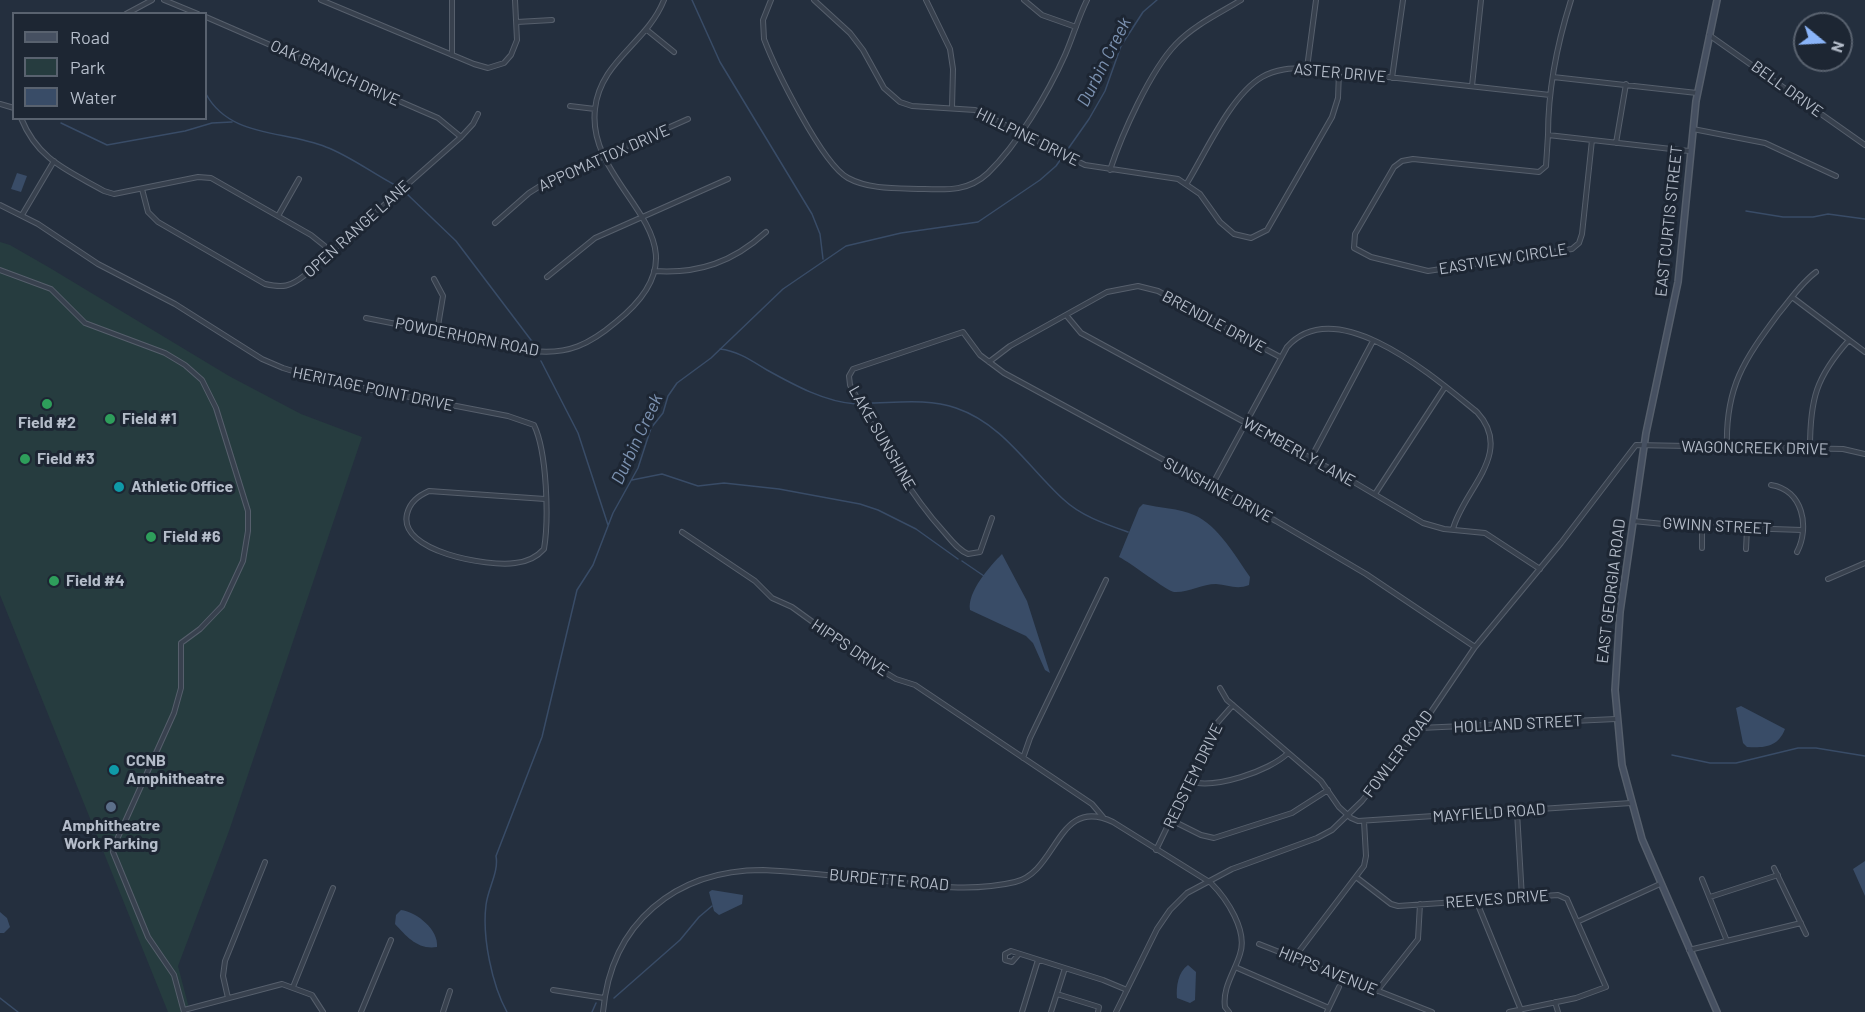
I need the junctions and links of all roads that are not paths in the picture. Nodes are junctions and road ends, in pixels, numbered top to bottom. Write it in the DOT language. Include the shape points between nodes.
graph roads {
  1 [pos="152,0"];
  2 [pos="164,0"];
  3 [pos="321,0"];
  4 [pos="452,0"];
  5 [pos="515,0"];
  6 [pos="664,0"];
  7 [pos="771,0"];
  8 [pos="814,0"];
  9 [pos="926,0"];
  10 [pos="1024,0"];
  11 [pos="1087,0"];
  12 [pos="1241,0"];
  13 [pos="1316,0"];
  14 [pos="1403,0"];
  15 [pos="1481,0"];
  16 [pos="1571,0"];
  17 [pos="1717,0"];
  18 [pos="130,12"];
  19 [pos="193,12"];
  20 [pos="207,17"];
  21 [pos="552,20"];
  22 [pos="517,22"];
  23 [pos="1076,27"];
  24 [pos="647,30"];
  25 [pos="1709,35"];
  26 [pos="674,52"];
  27 [pos="452,55"];
  28 [pos="1307,68"];
  29 [pos="1339,72"];
  30 [pos="1553,77"];
  31 [pos="1392,78"];
  32 [pos="1626,84"];
  33 [pos="1472,86"];
  34 [pos="1697,93"];
  35 [pos="1550,95"];
  36 [pos="570,106"];
  37 [pos="952,107"];
  38 [pos="595,109"];
  39 [pos="478,114"];
  40 [pos="688,119"];
  41 [pos="22,120"];
  42 [pos="1692,129"];
  43 [pos="1020,132"];
  44 [pos="1548,135"];
  45 [pos="461,137"];
  46 [pos="1592,140"];
  47 [pos="1616,143"];
  48 [pos="1865,145"];
  49 [pos="1689,151"];
  50 [pos="603,156"];
  51 [pos="54,161"];
  52 [pos="1110,170"];
  53 [pos="1836,176"];
  54 [pos="728,178"];
  55 [pos="299,179"];
  56 [pos="1187,183"];
  57 [pos="142,189"];
  58 [pos="0,205"];
  59 [pos="22,215"];
  60 [pos="278,216"];
  61 [pos="642,217"];
  62 [pos="495,223"];
  63 [pos="766,232"];
  64 [pos="330,250"];
  65 [pos="0,270"];
  66 [pos="654,271"];
  67 [pos="1816,272"];
  68 [pos="547,277"];
  69 [pos="434,279"];
  70 [pos="1792,297"];
  71 [pos="1066,315"];
  72 [pos="366,318"];
  73 [pos="437,332"];
  74 [pos="963,332"];
  75 [pos="1848,340"];
  76 [pos="1373,341"];
  77 [pos="1865,352"];
  78 [pos="1280,357"];
  79 [pos="988,362"];
  80 [pos="1445,387"];
  81 [pos="1245,422"];
  82 [pos="1644,444"];
  83 [pos="1727,448"];
  84 [pos="1810,448"];
  85 [pos="1865,454"];
  86 [pos="1311,458"];
  87 [pos="1771,485"];
  88 [pos="1211,487"];
  89 [pos="1375,494"];
  90 [pos="545,499"];
  91 [pos="992,518"];
  92 [pos="1633,521"];
  93 [pos="1702,526"];
  94 [pos="1453,529"];
  95 [pos="1747,529"];
  96 [pos="1802,530"];
  97 [pos="682,532"];
  98 [pos="1702,548"];
  99 [pos="1746,549"];
  100 [pos="1797,552"];
  101 [pos="1865,563"];
  102 [pos="1540,569"];
  103 [pos="1828,579"];
  104 [pos="1106,580"];
  105 [pos="1475,647"];
  106 [pos="1220,688"];
  107 [pos="1233,705"];
  108 [pos="1616,719"];
  109 [pos="1420,728"];
  110 [pos="1288,752"];
  111 [pos="1023,758"];
  112 [pos="1189,781"];
  113 [pos="1328,790"];
  114 [pos="1631,803"];
  115 [pos="1517,812"];
  116 [pos="1347,816"];
  117 [pos="1103,817"];
  118 [pos="1171,820"];
  119 [pos="1364,821"];
  120 [pos="1156,850"];
  121 [pos="265,862"];
  122 [pos="1774,867"];
  123 [pos="1778,875"];
  124 [pos="1356,877"];
  125 [pos="1702,879"];
  126 [pos="1206,881"];
  127 [pos="1659,884"];
  128 [pos="333,888"];
  129 [pos="1522,897"];
  130 [pos="1710,897"];
  131 [pos="1476,900"];
  132 [pos="1420,904"];
  133 [pos="1578,921"];
  134 [pos="1801,923"];
  135 [pos="1806,934"];
  136 [pos="391,939"];
  137 [pos="1727,941"];
  138 [pos="1258,944"];
  139 [pos="1689,950"];
  140 [pos="1019,954"];
  141 [pos="1294,958"];
  142 [pos="1038,960"];
  143 [pos="1235,967"];
  144 [pos="1065,968"];
  145 [pos="292,987"];
  146 [pos="1339,987"];
  147 [pos="553,990"];
  148 [pos="1127,990"];
  149 [pos="1377,990"];
  150 [pos="450,991"];
  151 [pos="1057,994"];
  152 [pos="228,998"];
  153 [pos="604,998"];
  154 [pos="1555,1002"];
  155 [pos="1328,1010"];
  156 [pos="1521,1010"];
  157 [pos="184,1011"];
  158 [pos="323,1012"];
  159 [pos="361,1012"];
  160 [pos="443,1012"];
  161 [pos="603,1012"];
  162 [pos="1022,1012"];
  163 [pos="1052,1012"];
  164 [pos="1098,1012"];
  165 [pos="1116,1012"];
  166 [pos="1229,1012"];
  167 [pos="1432,1012"];
  168 [pos="1509,1012"];
  169 [pos="1558,1012"];
  170 [pos="1717,1012"];
  1 -- 18 [label="street"];
  2 -- 19 [label="street"];
  3 -- 27 [label="street"];
  4 -- 27 [label="street"];
  5 -- 22 [label="street"];
  6 -- 24 [label="street, POWDERHORN ROAD"];
  7 -- 43 [label="street" via="762,28 767,46 824,154 844,176 861,183 914,189 963,188 988,173"];
  8 -- 37 [label="street, HILLPINE DRIVE" via="856,41 890,95 910,105"];
  9 -- 37 [label="street" via="951,49"];
  10 -- 23 [label="street" via="1042,15"];
  11 -- 23 [label="street"];
  12 -- 52 [label="street" via="1169,51 1148,85"];
  13 -- 28 [label="street"];
  14 -- 31 [label="street"];
  15 -- 33 [label="street"];
  16 -- 30 [label="street"];
  17 -- 25 [label="main road, EAST CURTIS STREET"];
  20 -- 45 [label="street, OAK BRANCH DRIVE" via="438,118"];
  21 -- 22 [label="street"];
  22 -- 27 [label="street" via="515,45 504,63 488,68"];
  23 -- 43 [label="street" via="1054,78"];
  24 -- 26 [label="street"];
  24 -- 38 [label="street, POWDERHORN ROAD" via="607,71"];
  25 -- 34 [label="main road, EAST CURTIS STREET"];
  25 -- 48 [label="street, BELL DRIVE"];
  28 -- 29 [label="street, ASTER DRIVE"];
  28 -- 56 [label="street, ASTER DRIVE" via="1274,72 1250,86"];
  29 -- 31 [label="street, ASTER DRIVE"];
  29 -- 56 [label="street" via="1334,113 1264,233 1251,238 1233,234"];
  30 -- 32 [label="street"];
  30 -- 35 [label="street"];
  31 -- 33 [label="street, ASTER DRIVE"];
  32 -- 34 [label="street"];
  32 -- 47 [label="street"];
  33 -- 35 [label="street, ASTER DRIVE"];
  34 -- 42 [label="main road, EAST CURTIS STREET"];
  35 -- 44 [label="street"];
  36 -- 38 [label="street"];
  37 -- 43 [label="street, HILLPINE DRIVE" via="982,112"];
  38 -- 50 [label="street, POWDERHORN ROAD"];
  39 -- 45 [label="street, OPEN RANGE LANE"];
  40 -- 50 [label="street, APPOMATTOX DRIVE"];
  41 -- 51 [label="street" via="36,147"];
  42 -- 49 [label="main road, EAST CURTIS STREET"];
  42 -- 53 [label="street" via="1765,143"];
  43 -- 52 [label="street, HILLPINE DRIVE" via="1085,165"];
  44 -- 46 [label="street"];
  44 -- 46 [label="street, EASTVIEW CIRCLE" via="1546,166 1539,172 1413,159 1400,162 1355,234 1354,248 1371,257 1428,271 1572,249 1582,234"];
  45 -- 64 [label="street, OPEN RANGE LANE"];
  46 -- 47 [label="street"];
  47 -- 49 [label="street"];
  49 -- 82 [label="main road, EAST CURTIS STREET" via="1678,282"];
  50 -- 61 [label="street, POWDERHORN ROAD"];
  50 -- 62 [label="street, APPOMATTOX DRIVE" via="537,187"];
  51 -- 57 [label="street" via="104,191 114,194"];
  51 -- 59 [label="street"];
  52 -- 56 [label="street, HILLPINE DRIVE" via="1167,176"];
  54 -- 61 [label="street"];
  55 -- 60 [label="street"];
  57 -- 60 [label="street" via="198,177 211,178"];
  57 -- 64 [label="street, OPEN RANGE LANE" via="148,212 158,222 265,284 283,288 292,285"];
  58 -- 59 [label="street, HERITAGE POINT DRIVE"];
  59 -- 90 [label="street, HERITAGE POINT DRIVE" via="98,264 175,303 282,369 534,425 542,451"];
  60 -- 64 [label="street"];
  61 -- 66 [label="street, POWDERHORN ROAD" via="653,238"];
  61 -- 68 [label="street" via="595,238"];
  63 -- 66 [label="street" via="744,251 716,265 685,272"];
  65 -- 157 [label="street" via="51,289 85,323 165,353 202,380 216,408 248,511 243,561 222,606 181,643 181,688 174,714 113,852 141,921 174,975"];
  66 -- 73 [label="street, POWDERHORN ROAD" via="634,308 592,341 573,350 534,351"];
  67 -- 70 [label="street"];
  69 -- 73 [label="street" via="443,298"];
  70 -- 75 [label="street"];
  70 -- 83 [label="street" via="1737,376 1728,405"];
  71 -- 78 [label="street, BRENDLE DRIVE" via="1114,290 1146,287"];
  71 -- 79 [label="street, BRENDLE DRIVE"];
  71 -- 81 [label="street, WEMBERLY LANE" via="1081,333"];
  72 -- 73 [label="street, POWDERHORN ROAD"];
  74 -- 79 [label="street, SUNSHINE DRIVE"];
  74 -- 91 [label="street, LAKE SUNSHINE" via="861,365 852,371 849,380 881,443 915,495 963,552 980,552"];
  75 -- 77 [label="street"];
  75 -- 84 [label="street" via="1826,368 1815,391"];
  76 -- 78 [label="street" via="1340,331 1316,330 1296,337"];
  76 -- 80 [label="street" via="1404,356"];
  76 -- 86 [label="street"];
  78 -- 81 [label="street"];
  79 -- 88 [label="street, SUNSHINE DRIVE" via="1043,397"];
  80 -- 89 [label="street"];
  80 -- 94 [label="street" via="1480,416 1490,440 1487,467 1461,506"];
  81 -- 86 [label="street, WEMBERLY LANE"];
  81 -- 88 [label="street"];
  82 -- 83 [label="street, WAGONCREEK DRIVE"];
  82 -- 92 [label="main road, EAST GEORGIA ROAD"];
  82 -- 102 [label="street, FOWLER ROAD" via="1632,448"];
  83 -- 84 [label="street, WAGONCREEK DRIVE"];
  84 -- 85 [label="street, WAGONCREEK DRIVE"];
  86 -- 89 [label="street, WEMBERLY LANE"];
  87 -- 96 [label="street" via="1785,488 1796,501 1802,510"];
  88 -- 105 [label="street, SUNSHINE DRIVE" via="1366,574"];
  89 -- 94 [label="street, WEMBERLY LANE" via="1423,523"];
  90 -- 90 [label="street, HERITAGE POINT DRIVE" via="544,549 528,561 513,564 459,558 436,550 420,542 406,524 410,507 429,491"];
  92 -- 93 [label="street, GWINN STREET"];
  92 -- 108 [label="main road, EAST GEORGIA ROAD" via="1617,631"];
  93 -- 95 [label="street, GWINN STREET"];
  93 -- 98 [label="street"];
  94 -- 102 [label="street, WEMBERLY LANE" via="1485,534"];
  95 -- 96 [label="street, GWINN STREET"];
  95 -- 99 [label="street"];
  96 -- 100 [label="street"];
  97 -- 111 [label="street, HIPPS DRIVE" via="868,662 915,686"];
  101 -- 103 [label="street"];
  102 -- 105 [label="street, FOWLER ROAD"];
  104 -- 111 [label="street"];
  105 -- 109 [label="street, FOWLER ROAD"];
  106 -- 107 [label="street"];
  107 -- 110 [label="street"];
  107 -- 112 [label="street, REDSTEM DRIVE" via="1218,722"];
  108 -- 109 [label="street, HOLLAND STREET"];
  108 -- 114 [label="main road, EAST GEORGIA ROAD"];
  109 -- 116 [label="street, FOWLER ROAD"];
  110 -- 112 [label="street" via="1273,764 1213,785"];
  110 -- 113 [label="street"];
  111 -- 117 [label="street, HIPPS DRIVE" via="1092,804"];
  112 -- 118 [label="street, REDSTEM DRIVE"];
  113 -- 116 [label="street"];
  113 -- 118 [label="street" via="1292,813 1214,838"];
  114 -- 115 [label="street, MAYFIELD ROAD"];
  114 -- 127 [label="main road, EAST GEORGIA ROAD"];
  115 -- 119 [label="street, MAYFIELD ROAD"];
  115 -- 129 [label="street"];
  116 -- 119 [label="street, MAYFIELD ROAD"];
  116 -- 126 [label="street, FOWLER ROAD" via="1332,830 1306,843"];
  117 -- 120 [label="street"];
  117 -- 153 [label="street, BURDETTE ROAD" via="1090,816 1072,823 1036,871 1008,884 931,885 762,870 736,871 700,881 665,897 640,920 616,956"];
  118 -- 120 [label="street, REDSTEM DRIVE"];
  119 -- 124 [label="street" via="1366,860"];
  120 -- 126 [label="street"];
  121 -- 152 [label="street" via="225,960 223,976"];
  122 -- 123 [label="street"];
  123 -- 130 [label="street"];
  123 -- 134 [label="street"];
  124 -- 132 [label="street, REEVES DRIVE" via="1391,904"];
  124 -- 141 [label="street"];
  125 -- 130 [label="street"];
  126 -- 143 [label="street" via="1214,885 1234,915 1242,945"];
  126 -- 148 [label="street, FOWLER ROAD" via="1187,893 1165,917"];
  127 -- 133 [label="street"];
  127 -- 139 [label="main road, EAST GEORGIA ROAD"];
  128 -- 145 [label="street"];
  129 -- 131 [label="street, REEVES DRIVE"];
  129 -- 133 [label="street, REEVES DRIVE" via="1563,896"];
  130 -- 137 [label="street"];
  131 -- 132 [label="street, REEVES DRIVE"];
  131 -- 156 [label="street"];
  132 -- 149 [label="street" via="1418,939"];
  133 -- 154 [label="street" via="1606,987"];
  134 -- 135 [label="street"];
  134 -- 137 [label="street"];
  136 -- 159 [label="street"];
  137 -- 139 [label="street"];
  138 -- 141 [label="street, HIPPS AVENUE"];
  139 -- 170 [label="main road, EAST GEORGIA ROAD"];
  140 -- 142 [label="street"];
  141 -- 149 [label="street, HIPPS AVENUE"];
  142 -- 144 [label="street"];
  142 -- 162 [label="street"];
  143 -- 155 [label="street"];
  143 -- 166 [label="street" via="1224,1000"];
  144 -- 148 [label="street"];
  144 -- 151 [label="street"];
  145 -- 152 [label="street" via="279,984"];
  145 -- 158 [label="street" via="315,997"];
  146 -- 155 [label="street"];
  147 -- 153 [label="street"];
  148 -- 165 [label="street, FOWLER ROAD"];
  149 -- 167 [label="street, HIPPS AVENUE"];
  150 -- 160 [label="street"];
  151 -- 163 [label="street"];
  151 -- 164 [label="street" via="1100,1007"];
  152 -- 157 [label="street"];
  153 -- 161 [label="street, BURDETTE ROAD"];
  154 -- 156 [label="street"];
  154 -- 169 [label="street"];
  156 -- 168 [label="street"];
}
